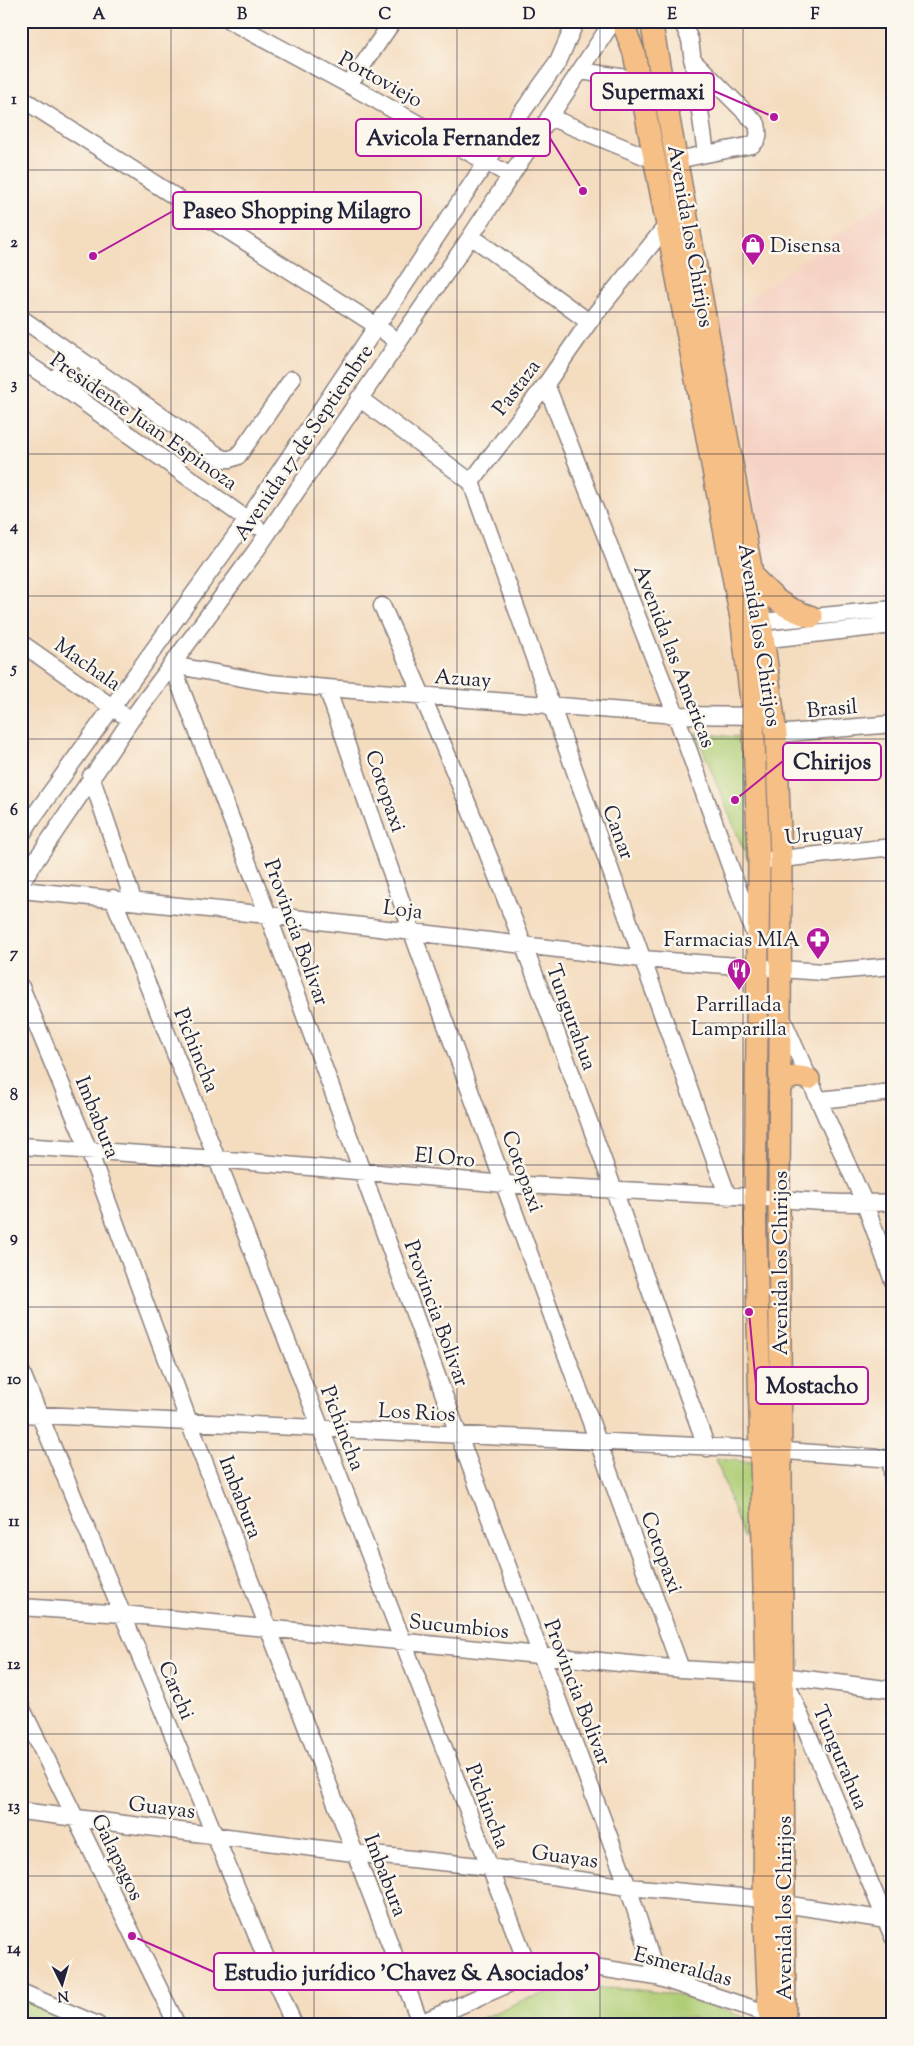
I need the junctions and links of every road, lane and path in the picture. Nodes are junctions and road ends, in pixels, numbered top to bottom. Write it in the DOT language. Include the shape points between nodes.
graph roads {
  1 [pos="230,21"];
  2 [pos="393,21"];
  3 [pos="576,21"];
  4 [pos="613,21"];
  5 [pos="622,21"];
  6 [pos="651,21"];
  7 [pos="682,21"];
  8 [pos="692,59"];
  9 [pos="581,70"];
  10 [pos="639,80"];
  11 [pos="349,85"];
  12 [pos="21,98"];
  13 [pos="549,117"];
  14 [pos="706,154"];
  15 [pos="654,160"];
  16 [pos="677,160"];
  17 [pos="487,161"];
  18 [pos="511,176"];
  19 [pos="689,220"];
  20 [pos="667,225"];
  21 [pos="471,236"];
  22 [pos="21,318"];
  23 [pos="589,322"];
  24 [pos="377,326"];
  25 [pos="398,342"];
  26 [pos="76,356"];
  27 [pos="21,360"];
  28 [pos="93,367"];
  29 [pos="292,379"];
  30 [pos="53,381"];
  31 [pos="546,384"];
  32 [pos="71,393"];
  33 [pos="359,398"];
  34 [pos="471,482"];
  35 [pos="247,520"];
  36 [pos="268,534"];
  37 [pos="752,575"];
  38 [pos="382,606"];
  39 [pos="893,609"];
  40 [pos="812,617"];
  41 [pos="893,625"];
  42 [pos="753,632"];
  43 [pos="21,643"];
  44 [pos="172,665"];
  45 [pos="327,688"];
  46 [pos="424,697"];
  47 [pos="551,706"];
  48 [pos="113,708"];
  49 [pos="676,714"];
  50 [pos="131,720"];
  51 [pos="767,722"];
  52 [pos="893,724"];
  53 [pos="91,776"];
  54 [pos="21,836"];
  55 [pos="893,847"];
  56 [pos="781,858"];
  57 [pos="759,861"];
  58 [pos="21,882"];
  59 [pos="21,890"];
  60 [pos="113,898"];
  61 [pos="133,900"];
  62 [pos="268,915"];
  63 [pos="412,932"];
  64 [pos="523,945"];
  65 [pos="758,945"];
  66 [pos="642,959"];
  67 [pos="893,966"];
  68 [pos="758,967"];
  69 [pos="780,968"];
  70 [pos="21,987"];
  71 [pos="780,1012"];
  72 [pos="809,1079"];
  73 [pos="779,1088"];
  74 [pos="893,1092"];
  75 [pos="819,1100"];
  76 [pos="21,1146"];
  77 [pos="89,1150"];
  78 [pos="217,1159"];
  79 [pos="362,1171"];
  80 [pos="506,1184"];
  81 [pos="613,1190"];
  82 [pos="728,1197"];
  83 [pos="755,1197"];
  84 [pos="779,1199"];
  85 [pos="893,1202"];
  86 [pos="864,1204"];
  87 [pos="893,1281"];
  88 [pos="21,1371"];
  89 [pos="21,1414"];
  90 [pos="40,1415"];
  91 [pos="189,1422"];
  92 [pos="320,1429"];
  93 [pos="459,1436"];
  94 [pos="599,1442"];
  95 [pos="707,1448"];
  96 [pos="760,1450"];
  97 [pos="782,1451"];
  98 [pos="892,1459"];
  99 [pos="893,1481"];
  100 [pos="21,1607"];
  101 [pos="123,1614"];
  102 [pos="268,1628"];
  103 [pos="402,1642"];
  104 [pos="541,1655"];
  105 [pos="681,1669"];
  106 [pos="775,1676"];
  107 [pos="893,1690"];
  108 [pos="21,1707"];
  109 [pos="21,1811"];
  110 [pos="74,1817"];
  111 [pos="214,1835"];
  112 [pos="354,1853"];
  113 [pos="489,1867"];
  114 [pos="628,1887"];
  115 [pos="774,1901"];
  116 [pos="890,1920"];
  117 [pos="893,1937"];
  118 [pos="531,1974"];
  119 [pos="657,1977"];
  120 [pos="21,1992"];
  121 [pos="776,2022"];
  122 [pos="418,2023"];
  123 [pos="98,2025"];
  124 [pos="177,2025"];
  125 [pos="294,2025"];
  1 -- 11 [label="street, Portoviejo"];
  2 -- 11 [label="street"];
  3 -- 17 [label="street, Avenida 17 de Septiembre" via="558,62"];
  4 -- 9 [label="street, Avenida 17 de Septiembre"];
  5 -- 10 [label="main road, Avenida los Chirijos" via="630,39"];
  6 -- 16 [label="main road, Avenida los Chirijos"];
  7 -- 8 [label="street" via="690,40"];
  8 -- 14 [label="street"];
  8 -- 14 [label="street" via="757,124 759,134 752,145"];
  9 -- 10 [label="street"];
  9 -- 13 [label="street, Avenida 17 de Septiembre"];
  10 -- 15 [label="main road, Avenida los Chirijos"];
  11 -- 17 [label="street, Portoviejo"];
  12 -- 24 [label="street"];
  13 -- 15 [label="street"];
  13 -- 18 [label="street, Avenida 17 de Septiembre"];
  14 -- 16 [label="street"];
  15 -- 20 [label="main road, Avenida los Chirijos"];
  16 -- 19 [label="main road, Avenida los Chirijos"];
  17 -- 18 [label="street, Portoviejo"];
  17 -- 24 [label="street, Avenida 17 de Septiembre"];
  18 -- 21 [label="street, Avenida 17 de Septiembre"];
  19 -- 20 [label="street"];
  19 -- 37 [label="main road, Avenida los Chirijos"];
  20 -- 23 [label="street, Pastaza"];
  20 -- 42 [label="main road, Avenida los Chirijos"];
  21 -- 23 [label="street"];
  21 -- 25 [label="street, Avenida 17 de Septiembre"];
  22 -- 26 [label="street"];
  23 -- 31 [label="street, Pastaza"];
  24 -- 25 [label="street"];
  24 -- 35 [label="street, Avenida 17 de Septiembre"];
  25 -- 33 [label="street, Avenida 17 de Septiembre"];
  26 -- 28 [label="street"];
  26 -- 30 [label="street"];
  27 -- 30 [label="street, Presidente Juan Espinoza"];
  28 -- 29 [label="street" via="223,459 238,456"];
  28 -- 32 [label="street"];
  30 -- 32 [label="street, Presidente Juan Espinoza"];
  31 -- 34 [label="street, Pastaza"];
  31 -- 49 [label="street, Avenida las Americas"];
  32 -- 35 [label="street, Presidente Juan Espinoza"];
  33 -- 34 [label="street"];
  33 -- 36 [label="street, Avenida 17 de Septiembre"];
  34 -- 47 [label="street, Canar"];
  35 -- 36 [label="street, Presidente Juan Espinoza"];
  35 -- 48 [label="street, Avenida 17 de Septiembre"];
  36 -- 44 [label="street, Avenida 17 de Septiembre"];
  37 -- 40 [label="main road" via="789,609"];
  37 -- 42 [label="main road, Avenida los Chirijos"];
  38 -- 46 [label="street, Tungurahua"];
  39 -- 40 [label="street"];
  40 -- 42 [label="street"];
  41 -- 42 [label="street"];
  42 -- 51 [label="main road, Avenida los Chirijos"];
  43 -- 48 [label="street, Machala"];
  44 -- 45 [label="street, Azuay" via="270,683"];
  44 -- 50 [label="street, Avenida 17 de Septiembre"];
  44 -- 62 [label="street, Provincia Bolivar"];
  45 -- 46 [label="street, Azuay"];
  45 -- 63 [label="street, Cotopaxi"];
  46 -- 47 [label="street, Azuay"];
  46 -- 64 [label="street, Tungurahua"];
  47 -- 49 [label="street, Azuay"];
  47 -- 66 [label="street, Canar"];
  48 -- 50 [label="street, Machala"];
  48 -- 54 [label="street, Avenida 17 de Septiembre"];
  49 -- 51 [label="street, Azuay"];
  49 -- 65 [label="street, Avenida las Americas"];
  50 -- 53 [label="street, Avenida 17 de Septiembre"];
  51 -- 52 [label="street, Brasil"];
  51 -- 56 [label="main road, Avenida los Chirijos"];
  51 -- 57 [label="main road, Avenida los Chirijos"];
  53 -- 58 [label="street, Avenida 17 de Septiembre"];
  53 -- 61 [label="street"];
  55 -- 56 [label="street, Uruguay"];
  56 -- 57 [label="street, Uruguay"];
  56 -- 69 [label="main road, Avenida los Chirijos"];
  57 -- 65 [label="main road, Avenida los Chirijos"];
  59 -- 60 [label="street, Loja"];
  60 -- 61 [label="street, Loja"];
  60 -- 78 [label="street, Pichincha"];
  61 -- 62 [label="street, Loja"];
  62 -- 63 [label="street, Loja"];
  62 -- 79 [label="street, Provincia Bolivar"];
  63 -- 64 [label="street, Loja"];
  63 -- 80 [label="street, Cotopaxi"];
  64 -- 66 [label="street, Loja"];
  64 -- 81 [label="street, Tungurahua"];
  65 -- 68 [label="main road, Avenida los Chirijos"];
  66 -- 68 [label="street, Loja"];
  66 -- 82 [label="street, Canar"];
  67 -- 69 [label="street, Loja" via="823,972"];
  68 -- 69 [label="street, Loja"];
  68 -- 83 [label="main road, Avenida los Chirijos"];
  69 -- 71 [label="main road, Avenida los Chirijos"];
  70 -- 77 [label="street, Imbabura"];
  71 -- 72 [label="street"];
  71 -- 73 [label="main road, Avenida los Chirijos"];
  72 -- 73 [label="main road" via="789,1078"];
  72 -- 75 [label="street"];
  73 -- 84 [label="main road, Avenida los Chirijos"];
  74 -- 75 [label="street"];
  75 -- 86 [label="street"];
  76 -- 77 [label="street, El Oro"];
  77 -- 78 [label="street, El Oro"];
  77 -- 91 [label="street, Imbabura"];
  78 -- 79 [label="street, El Oro"];
  78 -- 92 [label="street, Pichincha"];
  79 -- 80 [label="street, El Oro"];
  79 -- 93 [label="street, Provincia Bolivar"];
  80 -- 81 [label="street, El Oro"];
  80 -- 94 [label="street, Cotopaxi"];
  81 -- 82 [label="street, El Oro"];
  81 -- 95 [label="street, Tungurahua"];
  82 -- 83 [label="street, El Oro"];
  83 -- 84 [label="street, El Oro"];
  83 -- 96 [label="main road, Avenida los Chirijos"];
  84 -- 86 [label="street, El Oro"];
  84 -- 97 [label="main road, Avenida los Chirijos"];
  85 -- 86 [label="street, El Oro"];
  86 -- 87 [label="street"];
  88 -- 90 [label="street, Carchi"];
  89 -- 90 [label="street, Los Rios"];
  90 -- 91 [label="street, Los Rios"];
  90 -- 101 [label="street, Carchi"];
  91 -- 92 [label="street, Los Rios"];
  91 -- 102 [label="street, Imbabura"];
  92 -- 93 [label="street, Los Rios"];
  92 -- 103 [label="street, Pichincha"];
  93 -- 94 [label="street, Los Rios"];
  93 -- 104 [label="street, Provincia Bolivar"];
  94 -- 95 [label="street, Los Rios"];
  94 -- 105 [label="street, Cotopaxi"];
  95 -- 96 [label="street, Los Rios"];
  96 -- 97 [label="street, Los Rios"];
  96 -- 106 [label="main road, Avenida los Chirijos"];
  97 -- 98 [label="street, Los Rios"];
  97 -- 106 [label="main road, Avenida los Chirijos"];
  98 -- 99 [label="street"];
  100 -- 101 [label="street, Sucumbios"];
  101 -- 102 [label="street, Sucumbios"];
  101 -- 111 [label="street, Carchi"];
  102 -- 103 [label="street, Sucumbios"];
  102 -- 112 [label="street, Imbabura"];
  103 -- 104 [label="street, Sucumbios"];
  103 -- 113 [label="street, Pichincha"];
  104 -- 105 [label="street, Sucumbios"];
  104 -- 114 [label="street, Provincia Bolivar"];
  105 -- 106 [label="street, Sucumbios"];
  106 -- 107 [label="street, Sucumbios"];
  106 -- 115 [label="main road, Avenida los Chirijos"];
  106 -- 116 [label="street, Tungurahua"];
  108 -- 110 [label="street, Galapagos"];
  109 -- 110 [label="street, Guayas"];
  110 -- 111 [label="street, Guayas"];
  110 -- 124 [label="street, Galapagos"];
  111 -- 112 [label="street, Guayas"];
  111 -- 125 [label="street, Carchi"];
  112 -- 113 [label="street, Guayas"];
  112 -- 122 [label="street, Imbabura"];
  113 -- 114 [label="street, Guayas"];
  113 -- 118 [label="street, Pichincha"];
  114 -- 115 [label="street, Guayas"];
  114 -- 119 [label="street, Provincia Bolivar"];
  115 -- 116 [label="street, Guayas"];
  115 -- 121 [label="main road, Avenida los Chirijos" via="785,2013"];
  116 -- 117 [label="street, Tungurahua"];
  118 -- 119 [label="street, Esmeraldas" via="594,1967"];
  118 -- 122 [label="street, Esmeraldas"];
  119 -- 121 [label="street, Esmeraldas"];
  120 -- 123 [label="street"];
}
